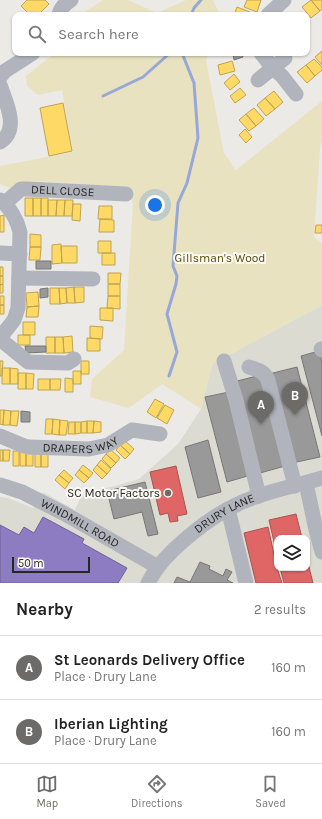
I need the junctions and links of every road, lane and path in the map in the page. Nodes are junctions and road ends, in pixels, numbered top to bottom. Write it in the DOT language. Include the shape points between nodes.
graph roads {
  1 [pos="71,0"];
  2 [pos="284,0"];
  3 [pos="59,12"];
  4 [pos="271,12"];
  5 [pos="28,56"];
  6 [pos="263,56"];
  7 [pos="285,58"];
  8 [pos="273,68"];
  9 [pos="0,76"];
  10 [pos="258,80"];
  11 [pos="0,85"];
  12 [pos="296,94"];
  13 [pos="0,142"];
  14 [pos="126,194"];
  15 [pos="2,202"];
  16 [pos="0,253"];
  17 [pos="20,254"];
  18 [pos="19,278"];
  19 [pos="93,278"];
  20 [pos="0,339"];
  21 [pos="74,359"];
  22 [pos="224,361"];
  23 [pos="249,367"];
  24 [pos="160,434"];
  25 [pos="0,436"];
  26 [pos="322,478"];
  27 [pos="0,485"];
  28 [pos="301,485"];
  29 [pos="259,496"];
  30 [pos="228,510"];
  31 [pos="322,552"];
  32 [pos="158,568"];
  33 [pos="148,583"];
  34 [pos="246,583"];
  1 -- 3 [label="street"];
  2 -- 4 [label="street"];
  5 -- 9 [label="street"];
  6 -- 8 [label="street"];
  7 -- 8 [label="street"];
  8 -- 10 [label="street"];
  8 -- 12 [label="street"];
  11 -- 13 [label="street" via="11,125 8,135"];
  14 -- 15 [label="street, DELL CLOSE" via="21,189"];
  15 -- 17 [label="street" via="18,226"];
  16 -- 17 [label="street"];
  17 -- 18 [label="street"];
  18 -- 19 [label="street"];
  18 -- 20 [label="street" via="18,308 14,320"];
  20 -- 21 [label="street" via="28,362 68,363"];
  22 -- 29 [label="street"];
  23 -- 28 [label="street" via="266,374"];
  24 -- 25 [label="street, DRAPERS WAY" via="132,430 116,432 108,445 82,449 30,447"];
  26 -- 28 [label="street, DRURY LANE"];
  27 -- 32 [label="street, WINDMILL ROAD" via="22,492 66,514"];
  28 -- 29 [label="street, DRURY LANE"];
  28 -- 31 [label="street"];
  29 -- 30 [label="street, DRURY LANE"];
  30 -- 32 [label="street, DRURY LANE" via="202,526"];
  30 -- 34 [label="street"];
  32 -- 33 [label="street, DRURY LANE"];
}
